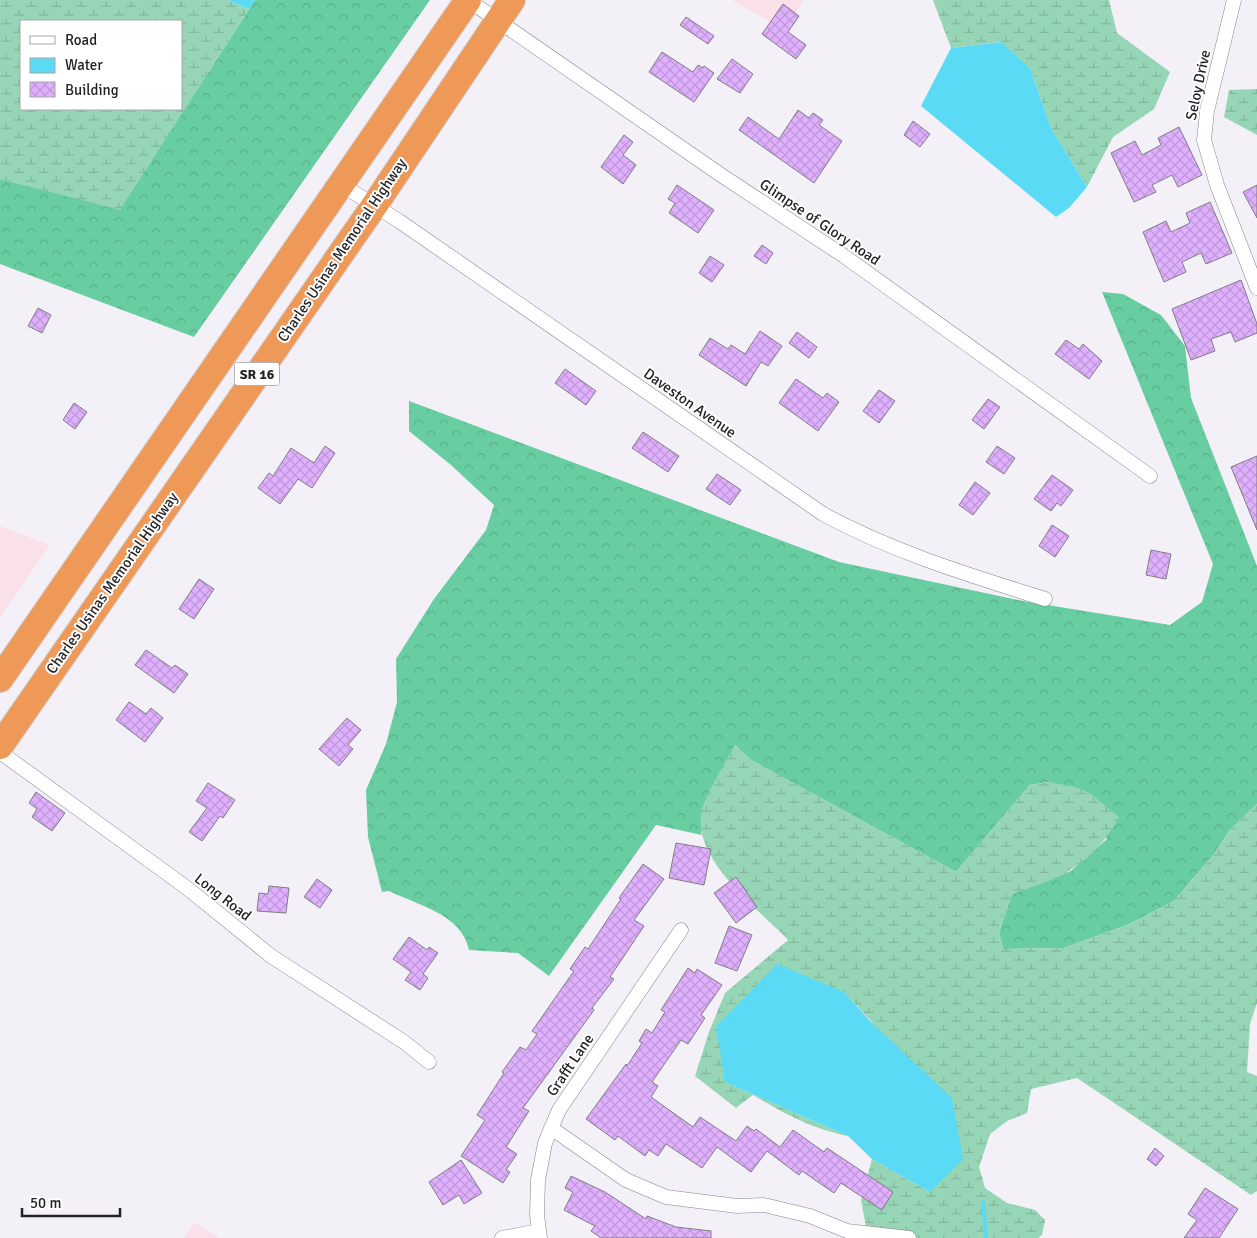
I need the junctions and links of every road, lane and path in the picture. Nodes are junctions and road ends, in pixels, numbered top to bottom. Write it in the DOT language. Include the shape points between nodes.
graph roads {
  1 [pos="468,0"];
  2 [pos="1234,0"];
  3 [pos="505,10"];
  4 [pos="342,185"];
  5 [pos="374,206"];
  6 [pos="1257,288"];
  7 [pos="1150,476"];
  8 [pos="1045,599"];
  9 [pos="0,679"];
  10 [pos="0,746"];
  11 [pos="0,752"];
  12 [pos="681,930"];
  13 [pos="429,1062"];
  14 [pos="551,1128"];
  15 [pos="540,1234"];
  16 [pos="502,1238"];
  17 [pos="909,1238"];
  1 -- 3 [label="street, Glimpse of Glory Road"];
  1 -- 4 [label="highway, SR 16"];
  2 -- 6 [label="street, Seloy Drive" via="1207,112 1204,140 1217,185"];
  3 -- 5 [label="highway, Charles Usinas Memorial Highway / SR 16"];
  3 -- 7 [label="street, Glimpse of Glory Road" via="721,175 844,256"];
  4 -- 5 [label="street, Daveston Avenue"];
  4 -- 9 [label="highway, SR 16"];
  5 -- 8 [label="street, Daveston Avenue" via="823,514 890,547"];
  5 -- 10 [label="highway, Charles Usinas Memorial Highway / SR 16"];
  11 -- 13 [label="street, Long Road" via="187,888 271,956"];
  12 -- 14 [label="street, Grafft Lane" via="559,1110"];
  14 -- 15 [label="street, Grafft Lane" via="538,1180"];
  14 -- 17 [label="street" via="626,1180 666,1198 737,1206 764,1205 810,1216 847,1231"];
  15 -- 16 [label="street"];
}
